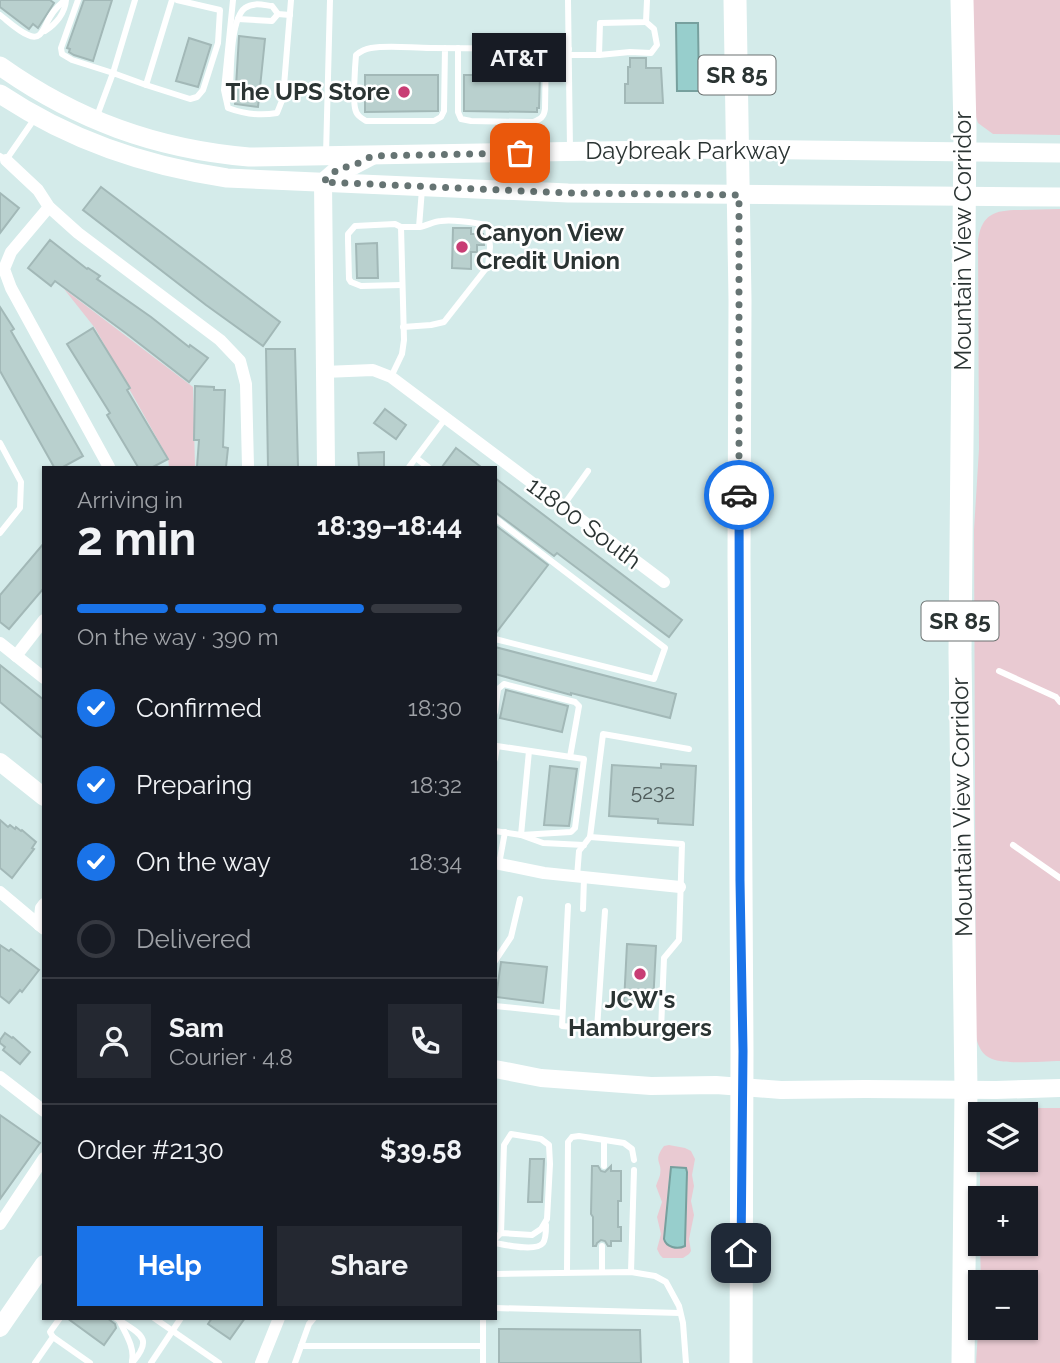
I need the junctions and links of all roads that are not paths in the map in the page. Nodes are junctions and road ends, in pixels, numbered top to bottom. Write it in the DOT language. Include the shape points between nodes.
graph roads {
  1 [pos="65,0"];
  2 [pos="78,0"];
  3 [pos="125,0"];
  4 [pos="174,0"];
  5 [pos="233,0"];
  6 [pos="291,0"];
  7 [pos="330,0"];
  8 [pos="568,0"];
  9 [pos="647,0"];
  10 [pos="735,0"];
  11 [pos="962,0"];
  12 [pos="135,1"];
  13 [pos="278,14"];
  14 [pos="0,15"];
  15 [pos="290,15"];
  16 [pos="238,19"];
  17 [pos="646,22"];
  18 [pos="445,48"];
  19 [pos="458,48"];
  20 [pos="546,49"];
  21 [pos="569,52"];
  22 [pos="599,55"];
  23 [pos="0,66"];
  24 [pos="113,73"];
  25 [pos="146,85"];
  26 [pos="0,94"];
  27 [pos="226,97"];
  28 [pos="36,117"];
  29 [pos="95,121"];
  30 [pos="738,149"];
  31 [pos="570,151"];
  32 [pos="964,152"];
  33 [pos="1060,153"];
  34 [pos="326,156"];
  35 [pos="372,156"];
  36 [pos="3,158"];
  37 [pos="227,177"];
  38 [pos="323,182"];
  39 [pos="422,188"];
  40 [pos="739,195"];
  41 [pos="964,197"];
  42 [pos="1060,197"];
  43 [pos="49,207"];
  44 [pos="401,227"];
  45 [pos="419,227"];
  46 [pos="402,285"];
  47 [pos="403,327"];
  48 [pos="324,372"];
  49 [pos="391,377"];
  50 [pos="445,419"];
  51 [pos="0,443"];
  52 [pos="416,458"];
  53 [pos="108,466"];
  54 [pos="248,466"];
  55 [pos="326,466"];
  56 [pos="410,466"];
  57 [pos="427,466"];
  58 [pos="588,471"];
  59 [pos="562,507"];
  60 [pos="497,520"];
  61 [pos="0,533"];
  62 [pos="664,582"];
  63 [pos="42,623"];
  64 [pos="497,640"];
  65 [pos="0,643"];
  66 [pos="16,656"];
  67 [pos="999,671"];
  68 [pos="42,676"];
  69 [pos="497,700"];
  70 [pos="1060,702"];
  71 [pos="497,745"];
  72 [pos="689,749"];
  73 [pos="530,751"];
  74 [pos="570,757"];
  75 [pos="0,762"];
  76 [pos="42,795"];
  77 [pos="497,831"];
  78 [pos="505,832"];
  79 [pos="521,835"];
  80 [pos="590,837"];
  81 [pos="584,845"];
  82 [pos="1013,845"];
  83 [pos="497,863"];
  84 [pos="581,877"];
  85 [pos="1060,878"];
  86 [pos="680,887"];
  87 [pos="0,892"];
  88 [pos="520,899"];
  89 [pos="568,906"];
  90 [pos="42,907"];
  91 [pos="583,909"];
  92 [pos="606,911"];
  93 [pos="42,926"];
  94 [pos="497,958"];
  95 [pos="497,1006"];
  96 [pos="562,1013"];
  97 [pos="597,1029"];
  98 [pos="497,1069"];
  99 [pos="0,1077"];
  100 [pos="741,1087"];
  101 [pos="1060,1088"];
  102 [pos="965,1090"];
  103 [pos="42,1109"];
  104 [pos="604,1140"];
  105 [pos="634,1160"];
  106 [pos="42,1161"];
  107 [pos="604,1166"];
  108 [pos="634,1170"];
  109 [pos="547,1219"];
  110 [pos="0,1224"];
  111 [pos="501,1233"];
  112 [pos="497,1238"];
  113 [pos="497,1241"];
  114 [pos="602,1246"];
  115 [pos="42,1267"];
  116 [pos="567,1272"];
  117 [pos="602,1272"];
  118 [pos="631,1272"];
  119 [pos="497,1274"];
  120 [pos="497,1308"];
  121 [pos="680,1313"];
  122 [pos="59,1320"];
  123 [pos="118,1320"];
  124 [pos="119,1320"];
  125 [pos="156,1320"];
  126 [pos="180,1320"];
  127 [pos="278,1320"];
  128 [pos="312,1320"];
  129 [pos="483,1320"];
  130 [pos="0,1328"];
  131 [pos="172,1331"];
  132 [pos="53,1337"];
  133 [pos="301,1346"];
  134 [pos="483,1346"];
  135 [pos="35,1363"];
  136 [pos="90,1363"];
  137 [pos="132,1363"];
  138 [pos="151,1363"];
  139 [pos="219,1363"];
  140 [pos="261,1363"];
  141 [pos="295,1363"];
  142 [pos="483,1363"];
  143 [pos="686,1363"];
  144 [pos="741,1363"];
  145 [pos="963,1363"];
  1 -- 14 [label="lane" via="38,36 25,34"];
  2 -- 24 [label="lane" via="62,54"];
  3 -- 12 [label="lane"];
  4 -- 25 [label="lane"];
  4 -- 25 [label="lane" via="220,10 218,43 203,90 190,99"];
  5 -- 27 [label="lane"];
  6 -- 15 [label="lane"];
  7 -- 34 [label="lane"];
  8 -- 21 [label="lane"];
  9 -- 17 [label="lane"];
  10 -- 30 [label="highway, SR 85"];
  11 -- 32 [label="highway, Mountain View Corridor / SR 85"];
  12 -- 24 [label="lane"];
  13 -- 15 [label="lane"];
  13 -- 16 [label="lane" via="272,21"];
  13 -- 16 [label="lane" via="272,6 253,4 244,8"];
  15 -- 27 [label="lane" via="283,98 276,113 239,112 228,108"];
  16 -- 27 [label="lane"];
  17 -- 22 [label="lane" via="600,23"];
  17 -- 22 [label="lane" via="654,29 657,45 651,53"];
  18 -- 18 [label="lane" via="374,47 356,55 355,109 359,117 366,121 434,121 441,117"];
  18 -- 19 [label="lane"];
  19 -- 20 [label="lane"];
  19 -- 20 [label="lane" via="458,111 461,118 484,122 533,122 544,116"];
  20 -- 21 [label="lane"];
  21 -- 22 [label="lane"];
  21 -- 31 [label="lane"];
  23 -- 29 [label="main road, Daybreak Parkway"];
  24 -- 25 [label="lane"];
  24 -- 29 [label="lane"];
  26 -- 28 [label="main road, Daybreak Parkway"];
  28 -- 36 [label="lane"];
  28 -- 37 [label="main road, Daybreak Parkway" via="130,157"];
  29 -- 34 [label="main road, Daybreak Parkway" via="199,151 249,157"];
  30 -- 31 [label="main road, Daybreak Parkway"];
  30 -- 32 [label="main road, Daybreak Parkway"];
  30 -- 40 [label="highway, SR 85"];
  31 -- 35 [label="main road, Daybreak Parkway"];
  32 -- 33 [label="main road, Daybreak Parkway"];
  32 -- 41 [label="highway, Mountain View Corridor / SR 85"];
  34 -- 35 [label="main road, Daybreak Parkway"];
  34 -- 37 [label="main road" via="309,169 240,169"];
  35 -- 38 [label="main road" via="339,168"];
  36 -- 43 [label="street" via="38,190"];
  37 -- 38 [label="main road, Daybreak Parkway"];
  38 -- 39 [label="main road, Daybreak Parkway"];
  38 -- 48 [label="main road"];
  39 -- 40 [label="main road, Daybreak Parkway"];
  39 -- 45 [label="lane"];
  40 -- 41 [label="main road, Daybreak Parkway"];
  40 -- 100 [label="highway, SR 85"];
  41 -- 42 [label="main road, Daybreak Parkway"];
  41 -- 102 [label="highway, Mountain View Corridor / SR 85" via="960,652"];
  43 -- 53 [label="street" via="12,252 4,269"];
  43 -- 54 [label="street" via="240,360 246,384"];
  44 -- 45 [label="lane"];
  44 -- 46 [label="lane"];
  44 -- 46 [label="lane" via="355,226 348,240 351,282"];
  45 -- 47 [label="lane" via="439,220 488,225 488,266 444,322"];
  46 -- 47 [label="lane"];
  47 -- 49 [label="lane" via="402,354"];
  48 -- 49 [label="street, 11800 South" via="373,370"];
  48 -- 55 [label="main road"];
  49 -- 50 [label="street, 11800 South"];
  50 -- 52 [label="lane"];
  50 -- 59 [label="street, 11800 South"];
  51 -- 61 [label="lane" via="21,482 19,508"];
  52 -- 56 [label="lane"];
  52 -- 57 [label="lane"];
  58 -- 59 [label="lane"];
  59 -- 62 [label="street, 11800 South"];
  60 -- 64 [label="lane" via="665,648 654,680"];
  63 -- 66 [label="street"];
  65 -- 66 [label="street"];
  66 -- 68 [label="street"];
  67 -- 70 [label="lane"];
  69 -- 74 [label="lane" via="504,684 575,702 579,714"];
  71 -- 73 [label="lane"];
  72 -- 80 [label="lane" via="603,734"];
  73 -- 74 [label="lane"];
  73 -- 79 [label="lane"];
  74 -- 79 [label="lane" via="584,759 575,828"];
  75 -- 76 [label="main road"];
  77 -- 78 [label="lane"];
  78 -- 79 [label="lane"];
  78 -- 83 [label="lane"];
  79 -- 81 [label="lane" via="543,843"];
  80 -- 81 [label="lane"];
  80 -- 86 [label="lane" via="682,844"];
  81 -- 84 [label="lane" via="579,851"];
  82 -- 85 [label="lane"];
  83 -- 84 [label="street"];
  84 -- 86 [label="street"];
  84 -- 91 [label="lane"];
  86 -- 97 [label="lane" via="678,940 664,958 661,1030"];
  87 -- 93 [label="street"];
  88 -- 94 [label="lane" via="512,937"];
  89 -- 96 [label="lane"];
  90 -- 93 [label="street"];
  92 -- 97 [label="lane"];
  95 -- 96 [label="lane"];
  96 -- 97 [label="lane" via="562,1026"];
  98 -- 100 [label="main road" via="651,1086"];
  99 -- 103 [label="street"];
  100 -- 102 [label="main road"];
  100 -- 144 [label="highway, SR 85"];
  101 -- 102 [label="main road"];
  102 -- 145 [label="highway, Mountain View Corridor / SR 85"];
  104 -- 105 [label="lane" via="629,1145"];
  104 -- 107 [label="lane"];
  104 -- 116 [label="lane" via="579,1136 568,1142"];
  106 -- 110 [label="street"];
  108 -- 118 [label="lane"];
  109 -- 111 [label="lane" via="532,1235"];
  109 -- 111 [label="lane" via="549,1145 541,1139 511,1134 504,1145"];
  109 -- 113 [label="lane" via="540,1246"];
  111 -- 112 [label="lane"];
  114 -- 117 [label="lane"];
  115 -- 130 [label="main road"];
  116 -- 117 [label="lane"];
  116 -- 119 [label="lane"];
  117 -- 118 [label="lane"];
  118 -- 121 [label="lane" via="666,1282"];
  120 -- 121 [label="lane"];
  121 -- 143 [label="lane"];
  122 -- 132 [label="lane" via="50,1332"];
  123 -- 137 [label="lane" via="131,1345"];
  124 -- 137 [label="lane" via="137,1332 144,1344"];
  125 -- 131 [label="lane"];
  126 -- 131 [label="lane"];
  127 -- 140 [label="street"];
  128 -- 133 [label="lane"];
  129 -- 134 [label="lane"];
  131 -- 138 [label="lane"];
  131 -- 139 [label="lane"];
  132 -- 135 [label="lane"];
  132 -- 136 [label="lane"];
  133 -- 134 [label="lane"];
  133 -- 141 [label="lane"];
  134 -- 142 [label="lane"];
}
